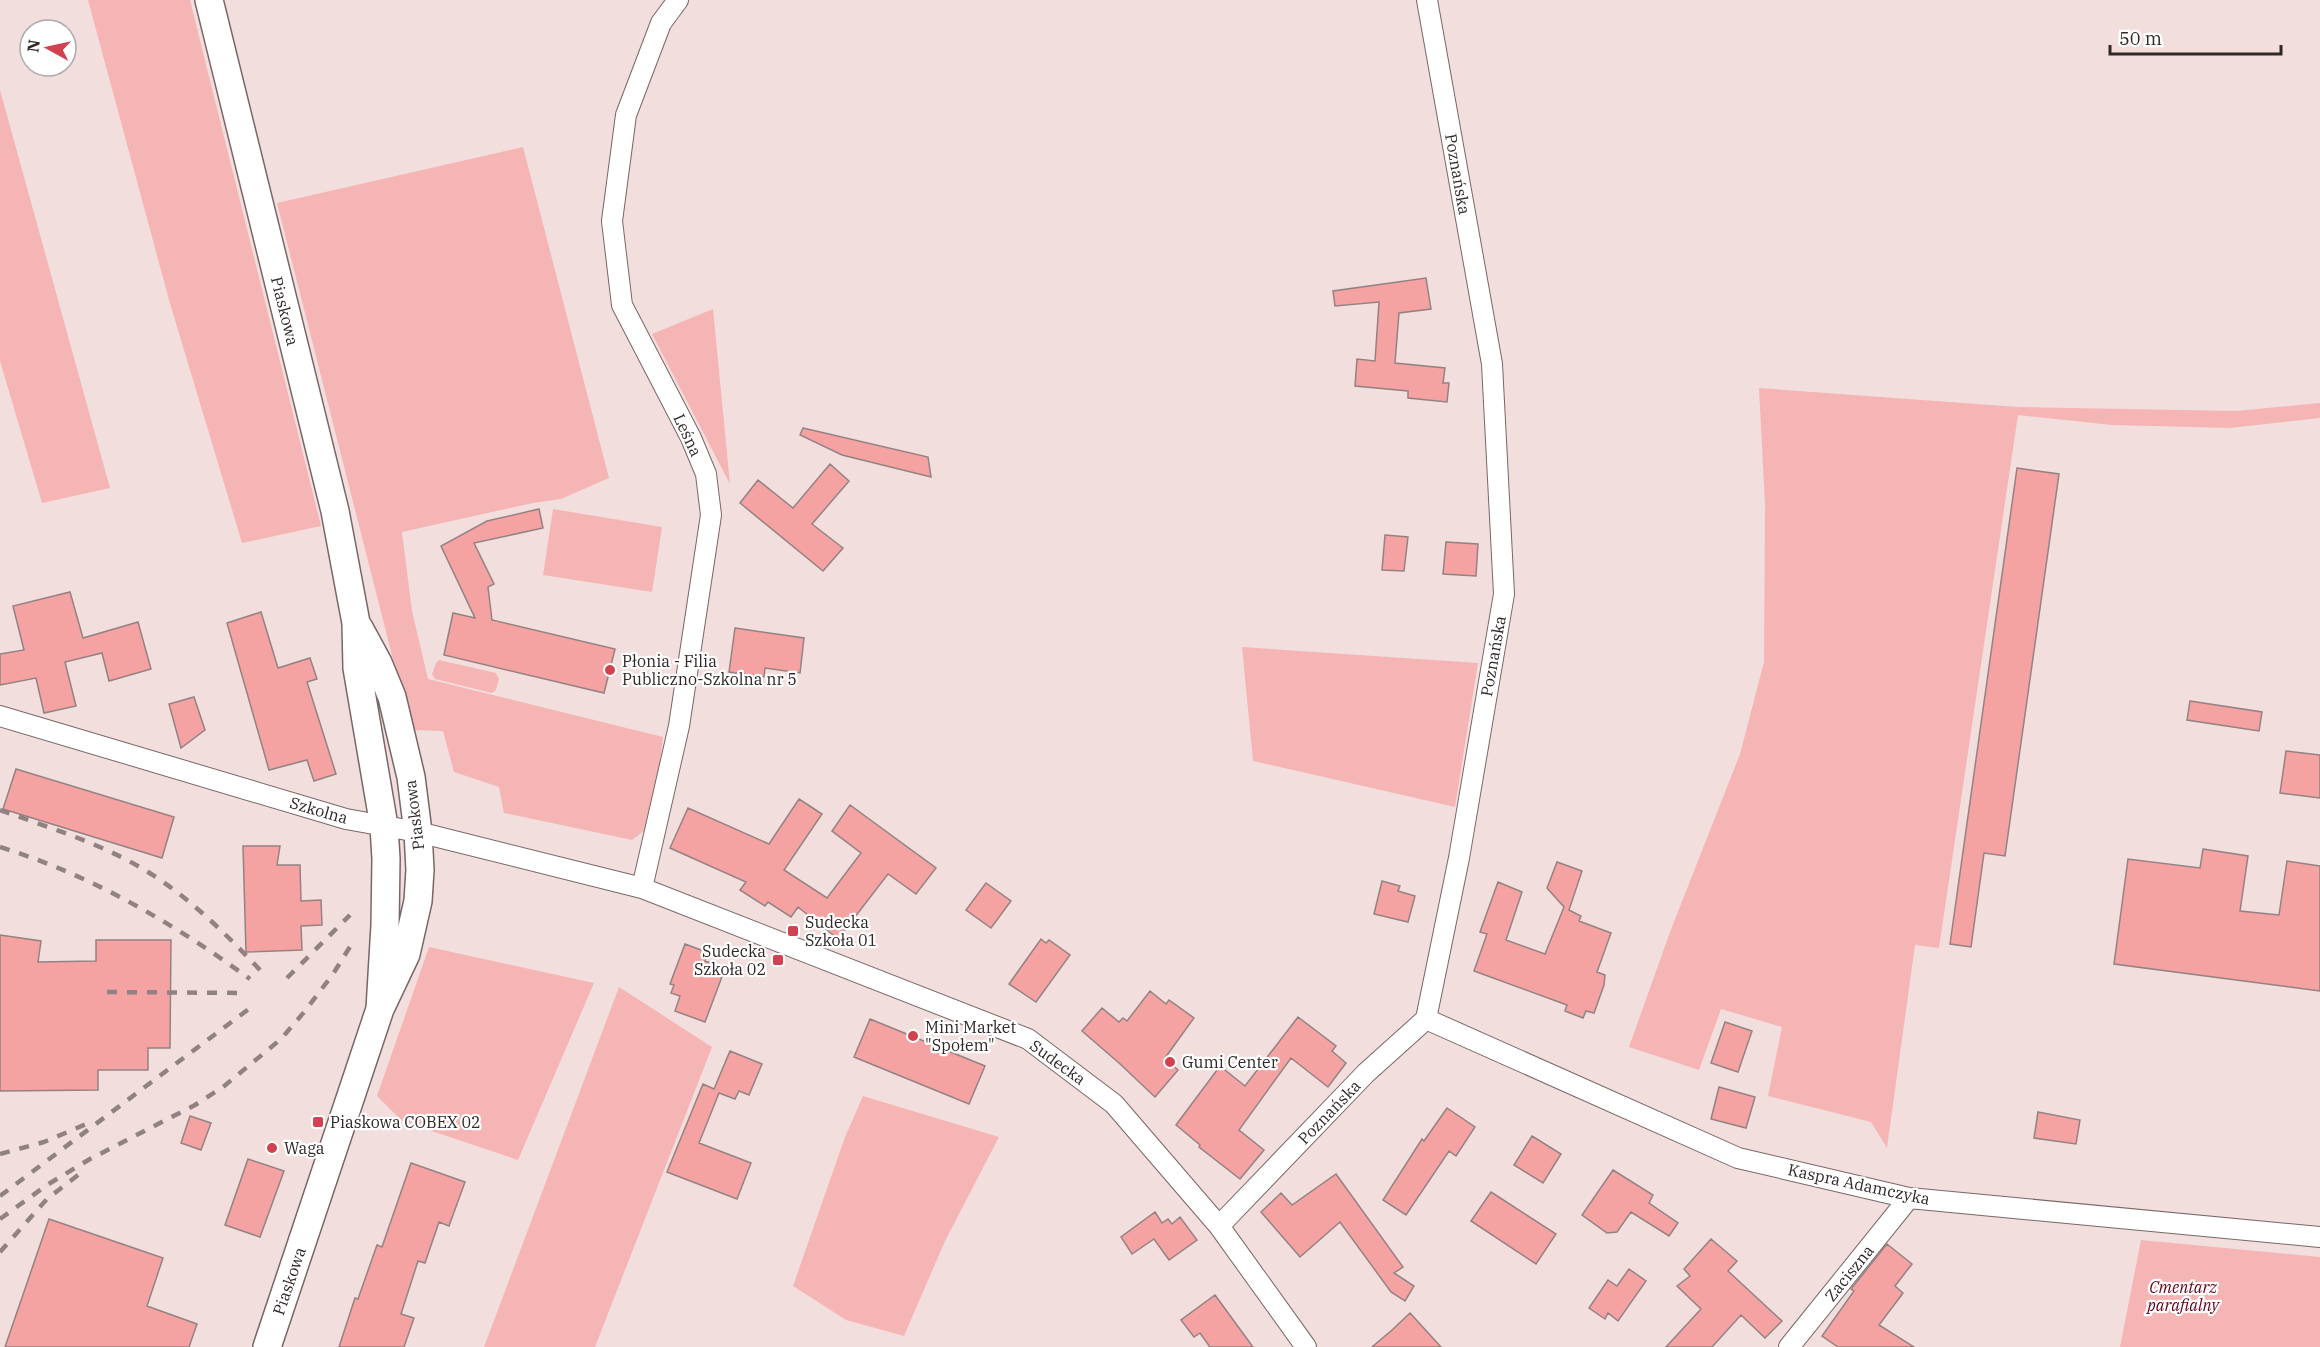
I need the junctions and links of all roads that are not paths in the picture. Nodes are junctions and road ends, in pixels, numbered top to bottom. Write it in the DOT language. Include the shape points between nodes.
graph roads {
  1 [pos="209,0"];
  2 [pos="678,0"];
  3 [pos="1427,0"];
  4 [pos="356,623"];
  5 [pos="0,716"];
  6 [pos="384,826"];
  7 [pos="418,832"];
  8 [pos="642,888"];
  9 [pos="380,1009"];
  10 [pos="1426,1019"];
  11 [pos="1909,1198"];
  12 [pos="1219,1226"];
  13 [pos="2320,1237"];
  14 [pos="267,1347"];
  15 [pos="1306,1347"];
  16 [pos="1790,1347"];
  1 -- 4 [label="main road, Piaskowa" via="334,511"];
  2 -- 8 [label="street, Leśna" via="661,22 626,115 612,221 622,305 691,438 706,474 711,515 679,726"];
  3 -- 10 [label="street, Poznańska" via="1492,364 1504,594 1459,858"];
  4 -- 6 [label="main road, Piaskowa" via="357,668"];
  4 -- 7 [label="main road, Piaskowa" via="392,697 411,777"];
  5 -- 6 [label="street, Szkolna" via="346,819"];
  6 -- 7 [label="street, Szkolna"];
  6 -- 9 [label="main road, Piaskowa" via="386,898"];
  7 -- 8 [label="street, Szkolna"];
  7 -- 9 [label="main road, Piaskowa" via="418,902 411,936"];
  8 -- 12 [label="street, Sudecka" via="1028,1039 1114,1104"];
  9 -- 14 [label="main road, Piaskowa"];
  10 -- 11 [label="street, Kaspra Adamczyka" via="1738,1158"];
  10 -- 12 [label="street, Poznańska" via="1366,1073"];
  11 -- 13 [label="street, Kaspra Adamczyka"];
  11 -- 16 [label="street, Zaciszna"];
  12 -- 15 [label="street, Sudecka"];
}
